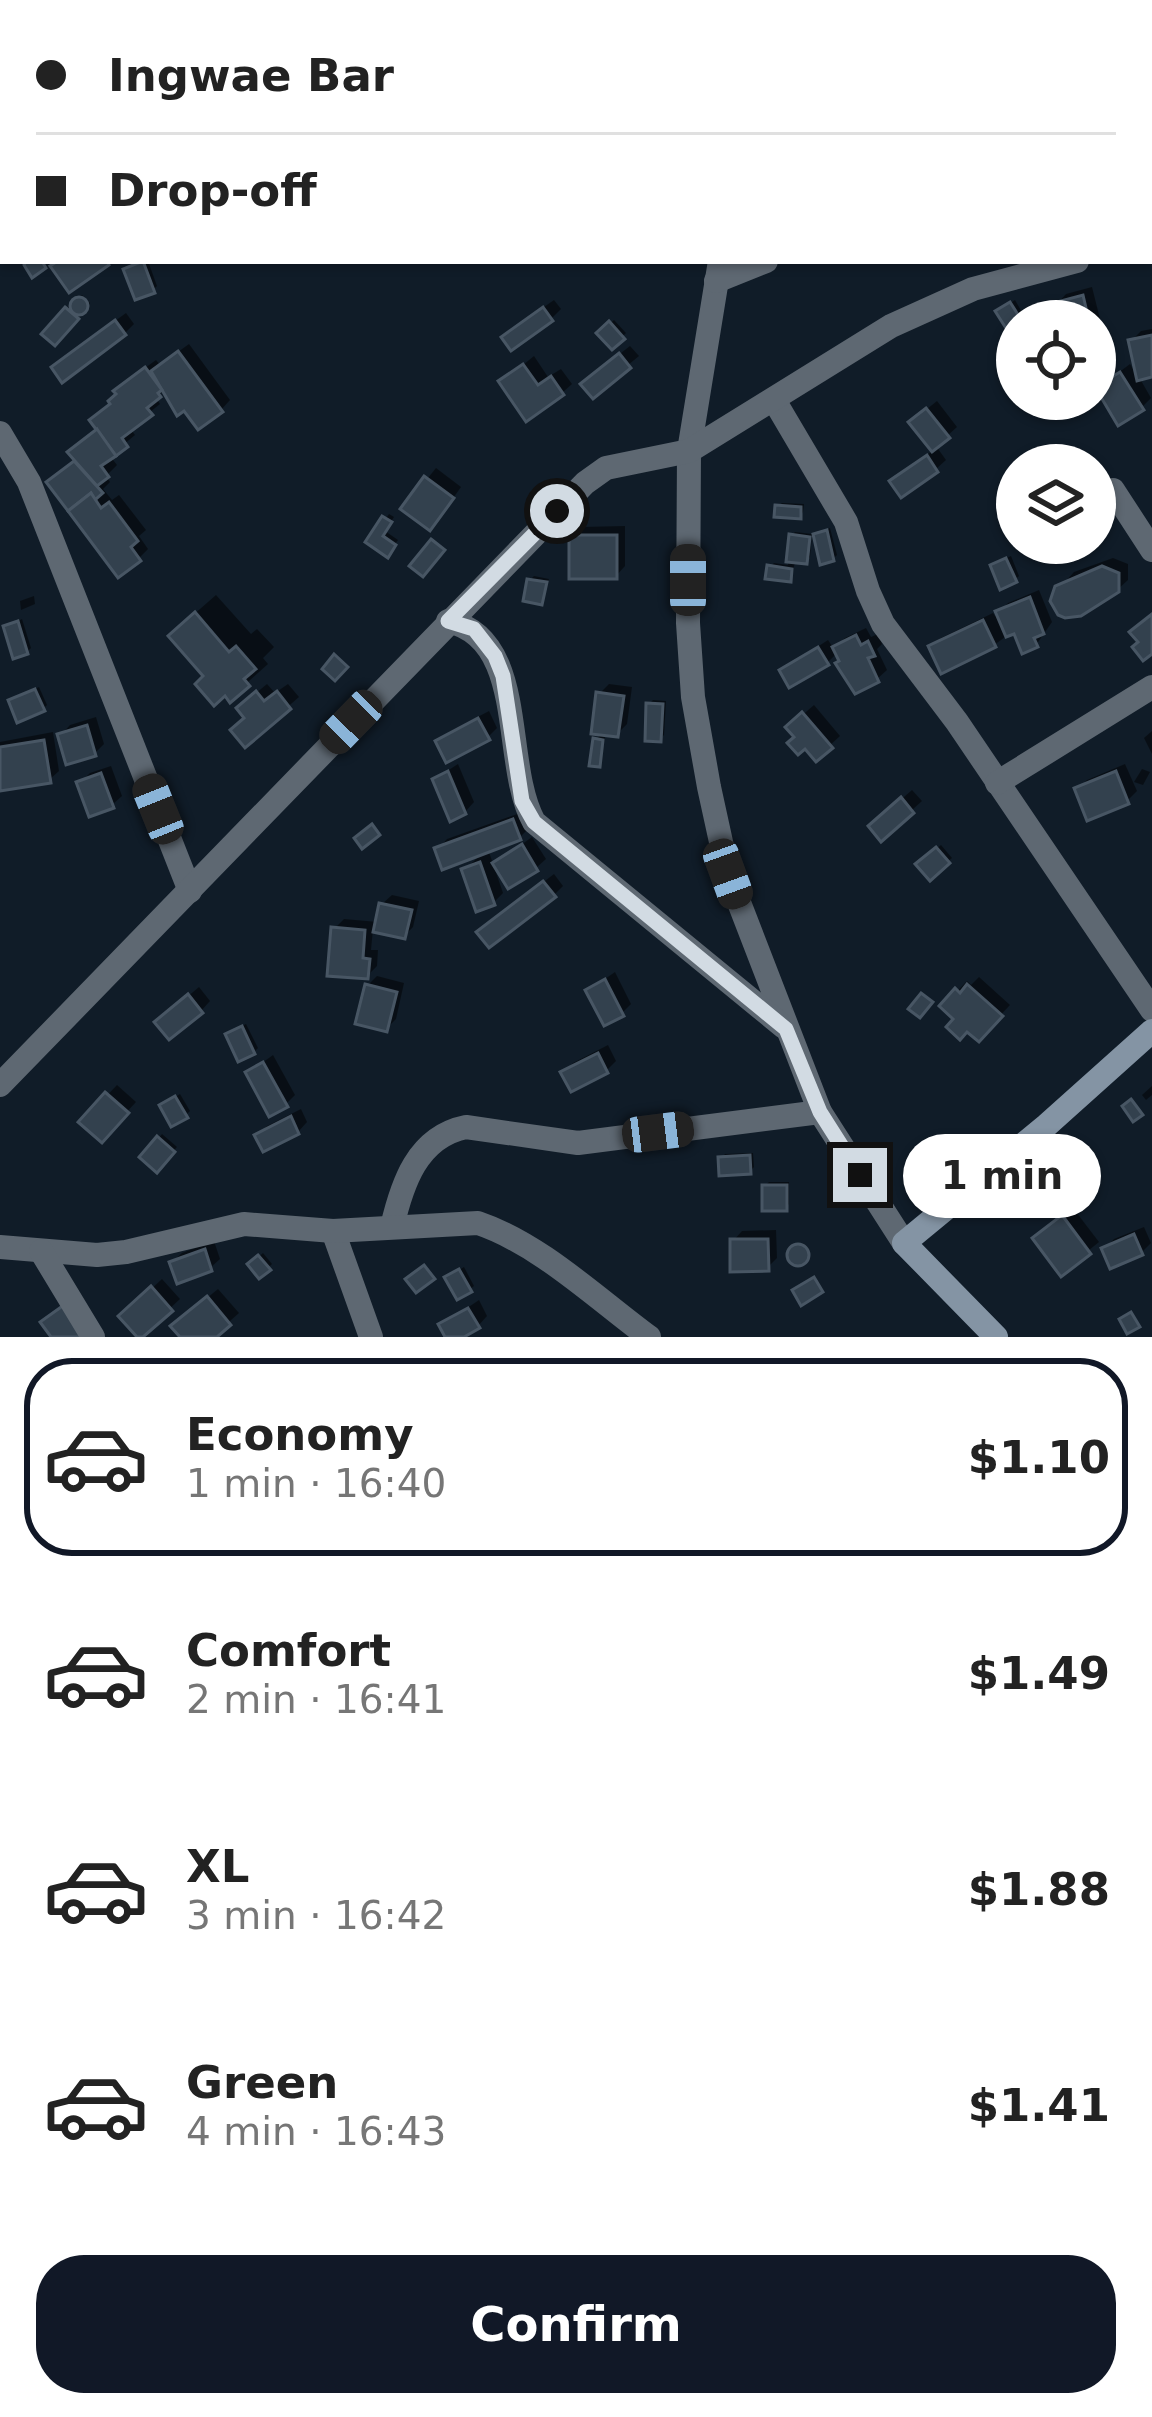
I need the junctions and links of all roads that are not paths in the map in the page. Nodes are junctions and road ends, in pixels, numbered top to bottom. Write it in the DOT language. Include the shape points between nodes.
graph roads {
  1 [pos="752,264"];
  2 [pos="1066,264"];
  3 [pos="718,271"];
  4 [pos="774,400"];
  5 [pos="0,433"];
  6 [pos="689,451"];
  7 [pos="1116,495"];
  8 [pos="1152,550"];
  9 [pos="448,621"];
  10 [pos="1152,687"];
  11 [pos="997,783"];
  12 [pos="190,891"];
  13 [pos="1152,1010"];
  14 [pos="786,1029"];
  15 [pos="1152,1031"];
  16 [pos="0,1084"];
  17 [pos="820,1112"];
  18 [pos="392,1227"];
  19 [pos="333,1231"];
  20 [pos="904,1243"];
  21 [pos="0,1247"];
  22 [pos="41,1251"];
  23 [pos="93,1337"];
  24 [pos="370,1337"];
  25 [pos="649,1337"];
  26 [pos="996,1337"];
  1 -- 3 [label="street"];
  2 -- 4 [label="street" via="973,289 891,326"];
  3 -- 6 [label="street"];
  4 -- 6 [label="street"];
  4 -- 11 [label="street" via="846,522 883,624"];
  5 -- 12 [label="street" via="29,482"];
  6 -- 9 [label="street" via="606,468"];
  6 -- 14 [label="street" via="693,697 728,874"];
  7 -- 8 [label="street"];
  9 -- 12 [label="street"];
  9 -- 14 [label="street" via="479,634 503,676 522,801 534,822"];
  10 -- 11 [label="street"];
  11 -- 13 [label="street"];
  12 -- 16 [label="street"];
  14 -- 17 [label="street"];
  15 -- 20 [label="street"];
  17 -- 18 [label="street" via="578,1143 466,1127 414,1162"];
  17 -- 20 [label="street"];
  18 -- 19 [label="street"];
  18 -- 25 [label="street" via="478,1222 498,1229"];
  19 -- 22 [label="street" via="244,1224 126,1252"];
  19 -- 24 [label="street"];
  20 -- 26 [label="street"];
  21 -- 22 [label="street"];
  22 -- 23 [label="street"];
}
